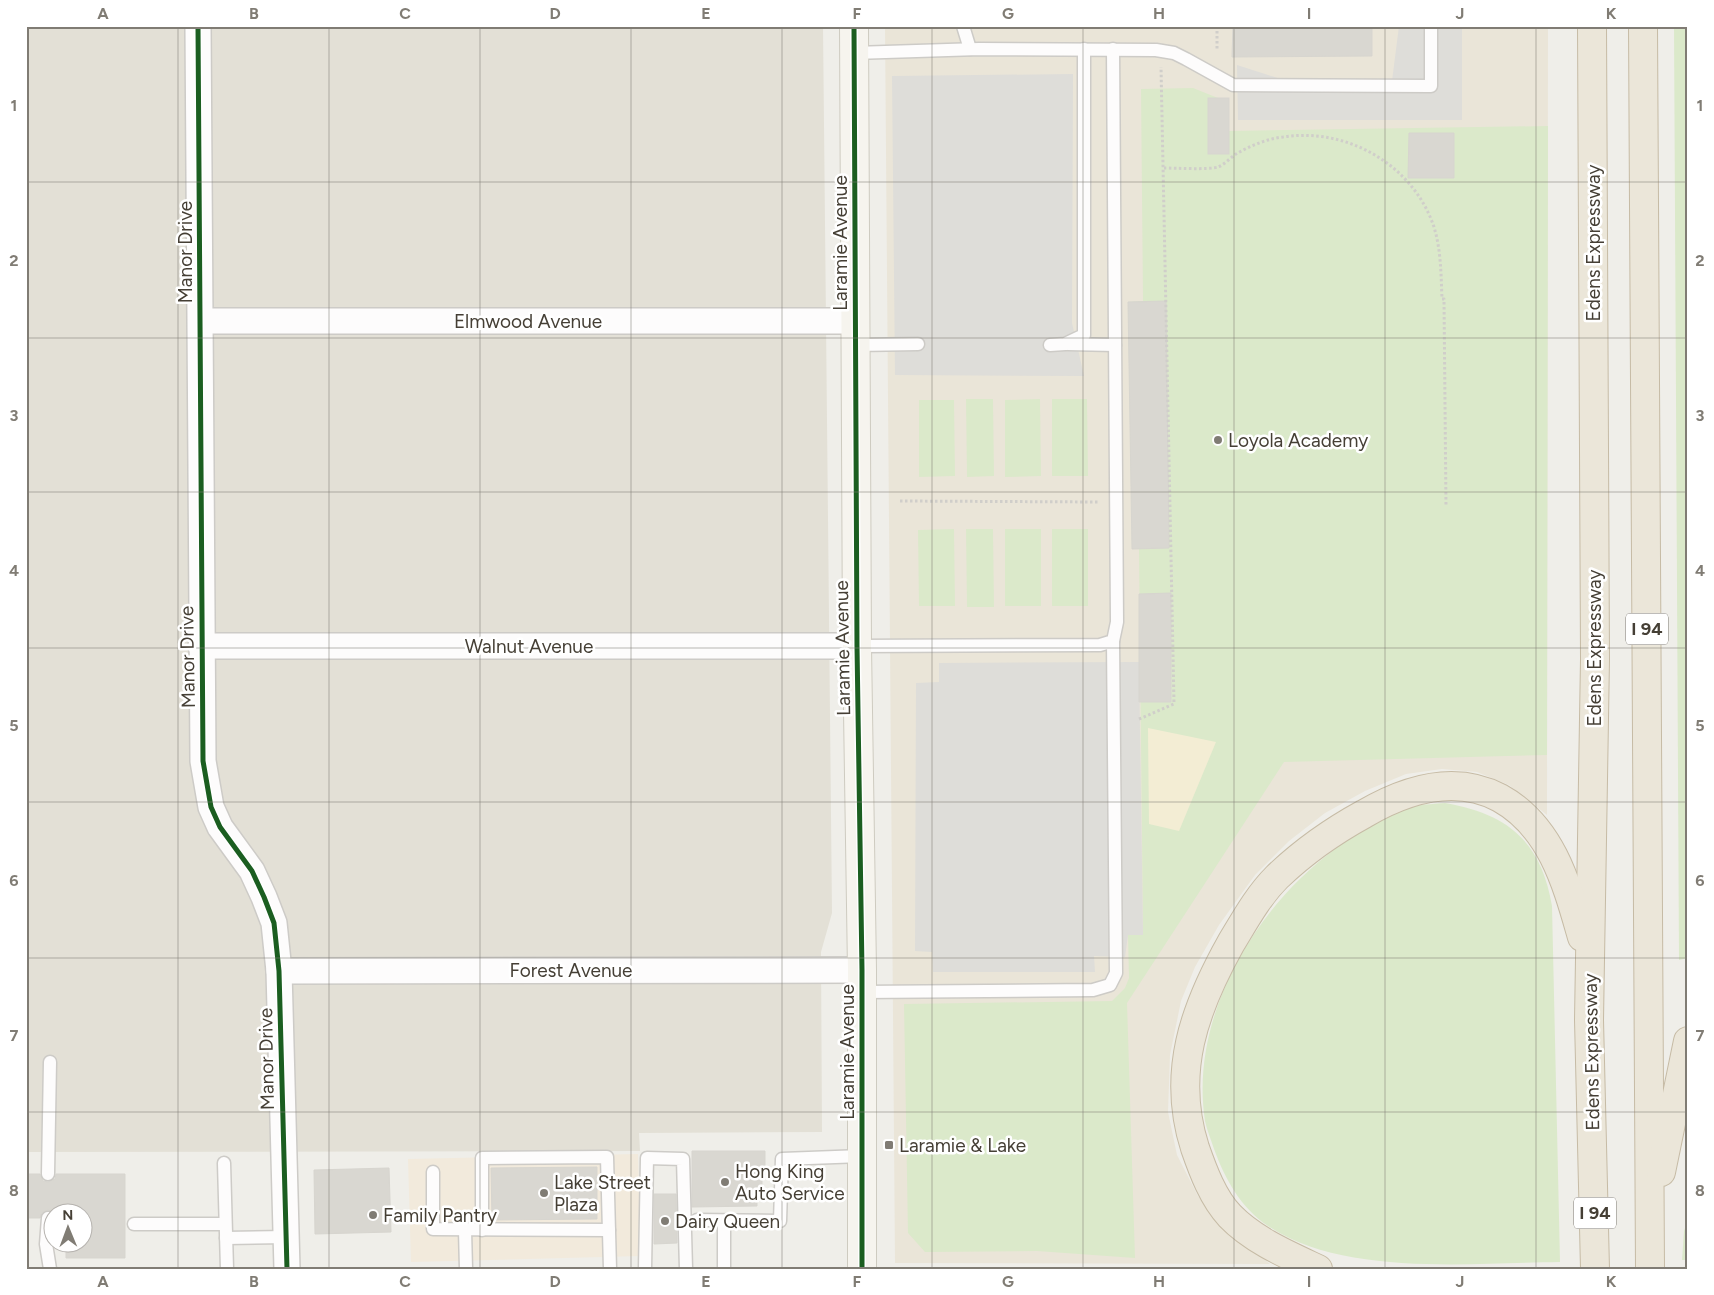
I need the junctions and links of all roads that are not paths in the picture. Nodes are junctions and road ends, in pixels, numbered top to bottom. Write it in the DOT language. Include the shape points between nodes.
graph roads {
  1 [pos="198,26"];
  2 [pos="854,26"];
  3 [pos="963,26"];
  4 [pos="1431,26"];
  5 [pos="1592,26"];
  6 [pos="1643,26"];
  7 [pos="1084,49"];
  8 [pos="1113,49"];
  9 [pos="970,50"];
  10 [pos="854,53"];
  11 [pos="200,321"];
  12 [pos="856,333"];
  13 [pos="918,344"];
  14 [pos="1066,344"];
  15 [pos="1050,345"];
  16 [pos="1115,348"];
  17 [pos="1113,640"];
  18 [pos="201,646"];
  19 [pos="857,646"];
  20 [pos="1589,961"];
  21 [pos="279,971"];
  22 [pos="862,981"];
  23 [pos="1688,1041"];
  24 [pos="50,1062"];
  25 [pos="862,1156"];
  26 [pos="224,1163"];
  27 [pos="433,1172"];
  28 [pos="48,1174"];
  29 [pos="697,1220"];
  30 [pos="724,1221"];
  31 [pos="134,1224"];
  32 [pos="225,1224"];
  33 [pos="465,1230"];
  34 [pos="482,1230"];
  35 [pos="609,1230"];
  36 [pos="1650,1232"];
  37 [pos="286,1237"];
  38 [pos="226,1238"];
  39 [pos="47,1252"];
  40 [pos="50,1269"];
  41 [pos="227,1269"];
  42 [pos="286,1269"];
  43 [pos="466,1269"];
  44 [pos="610,1269"];
  45 [pos="644,1269"];
  46 [pos="686,1269"];
  47 [pos="724,1269"];
  48 [pos="862,1269"];
  49 [pos="1318,1269"];
  50 [pos="1595,1269"];
  51 [pos="1650,1269"];
  1 -- 11 [label="street, Manor Drive"];
  2 -- 10 [label="street, Laramie Avenue"];
  3 -- 9 [label="lane"];
  4 -- 8 [label="lane" via="1431,86 1233,85 1186,59 1161,51"];
  5 -- 20 [label="highway, Edens Expressway / I 94" via="1595,659"];
  6 -- 36 [label="highway, I 94"];
  7 -- 8 [label="lane"];
  7 -- 9 [label="lane"];
  7 -- 14 [label="lane" via="1085,327 1084,335"];
  8 -- 16 [label="lane"];
  9 -- 10 [label="lane"];
  10 -- 12 [label="street, Laramie Avenue"];
  11 -- 12 [label="street, Elmwood Avenue"];
  11 -- 18 [label="street, Manor Drive"];
  12 -- 13 [label="lane"];
  12 -- 19 [label="street, Laramie Avenue"];
  14 -- 15 [label="lane"];
  14 -- 16 [label="lane"];
  16 -- 17 [label="lane" via="1117,622"];
  17 -- 19 [label="lane" via="1100,645"];
  17 -- 22 [label="lane" via="1116,973 1110,985 1093,990"];
  18 -- 19 [label="street, Walnut Avenue"];
  18 -- 21 [label="street, Manor Drive" via="206,785 220,826 252,871 264,897 274,923"];
  19 -- 22 [label="street, Laramie Avenue"];
  20 -- 49 [label="highway" via="1565,878 1549,845 1527,819 1500,798 1473,789 1446,785 1412,792 1382,804 1341,827 1276,878 1254,904 1210,982 1194,1023 1188,1050 1186,1096 1190,1132 1199,1160 1212,1190 1230,1216 1287,1254"];
  20 -- 50 [label="highway, Edens Expressway / I 94"];
  21 -- 22 [label="street, Forest Avenue"];
  21 -- 37 [label="street, Manor Drive"];
  22 -- 25 [label="street, Laramie Avenue"];
  23 -- 36 [label="highway"];
  24 -- 28 [label="lane"];
  25 -- 30 [label="lane" via="782,1159 780,1221"];
  25 -- 48 [label="street, Laramie Avenue"];
  26 -- 32 [label="lane"];
  27 -- 33 [label="lane" via="433,1229"];
  29 -- 30 [label="lane"];
  30 -- 47 [label="lane"];
  31 -- 32 [label="lane"];
  32 -- 38 [label="lane"];
  33 -- 34 [label="lane"];
  33 -- 43 [label="lane"];
  34 -- 35 [label="lane"];
  34 -- 35 [label="lane" via="482,1158 607,1157"];
  35 -- 44 [label="lane"];
  36 -- 51 [label="highway, I 94"];
  37 -- 38 [label="lane"];
  37 -- 42 [label="street, Manor Drive"];
  38 -- 41 [label="lane"];
  39 -- 40 [label="lane"];
  45 -- 46 [label="lane" via="647,1158 656,1158 683,1159"];
}
